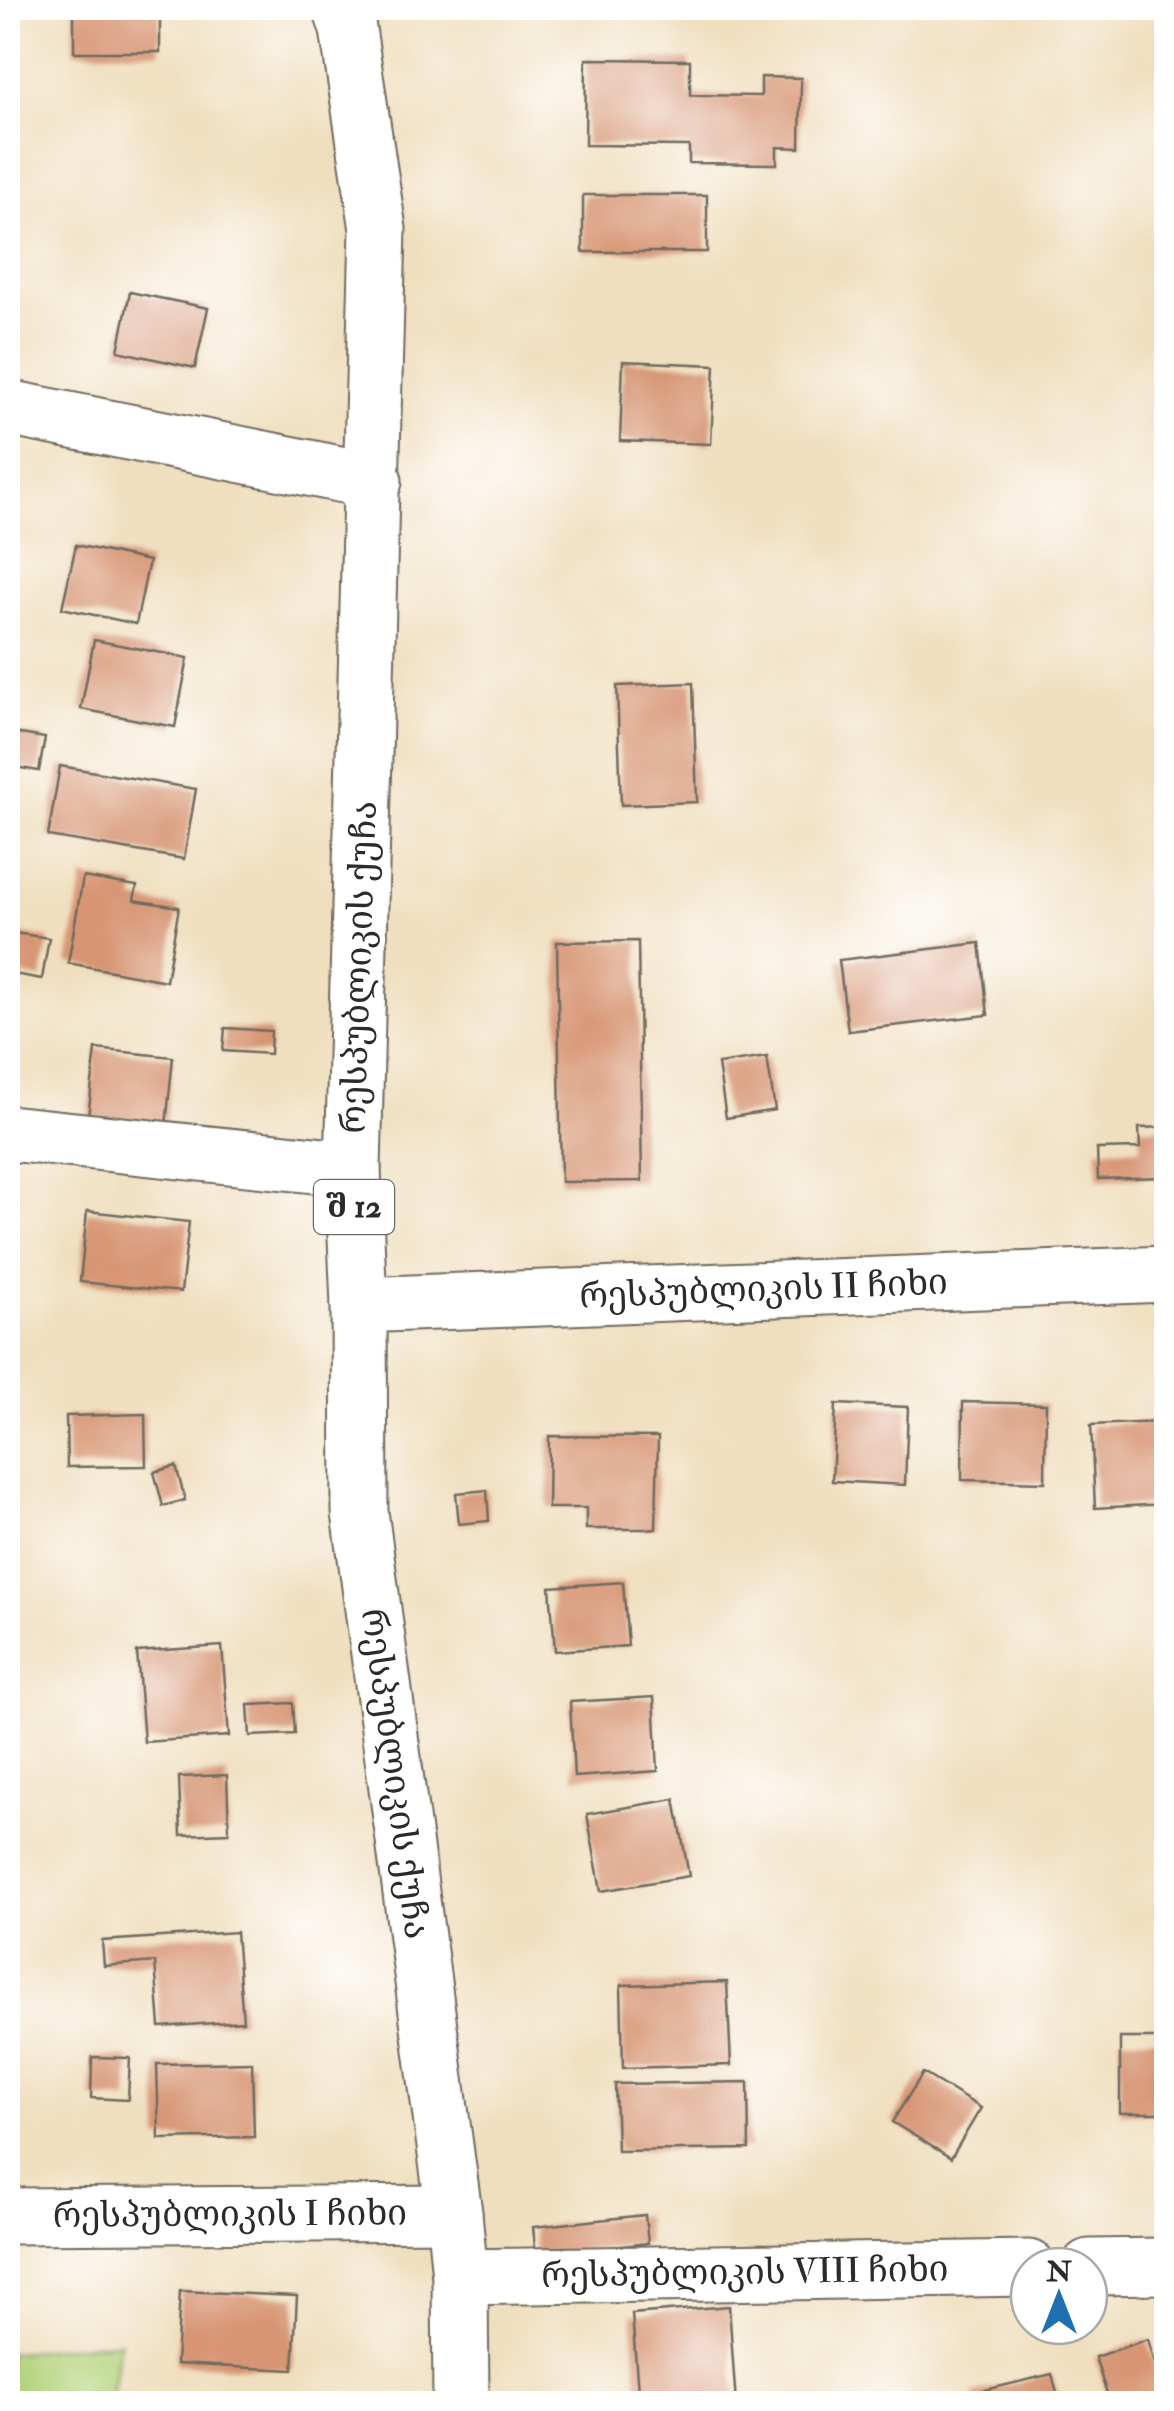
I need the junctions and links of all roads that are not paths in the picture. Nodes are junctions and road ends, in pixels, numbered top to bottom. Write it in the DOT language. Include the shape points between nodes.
graph roads {
  1 [pos="351,15"];
  2 [pos="8,408"];
  3 [pos="374,482"];
  4 [pos="8,1134"];
  5 [pos="353,1169"];
  6 [pos="1166,1274"];
  7 [pos="359,1305"];
  8 [pos="454,2213"];
  9 [pos="8,2216"];
  10 [pos="1166,2266"];
  11 [pos="1109,2267"];
  12 [pos="1009,2268"];
  13 [pos="460,2277"];
  14 [pos="461,2404"];
  1 -- 3 [label="street, რესპუბლიკის ქუჩა / შ 12" via="378,229"];
  2 -- 3 [label="street"];
  3 -- 5 [label="street, რესპუბლიკის ქუჩა / შ 12"];
  4 -- 5 [label="street"];
  5 -- 7 [label="street, რესპუბლიკის ქუჩა / შ 12"];
  6 -- 7 [label="street, რესპუბლიკის II ჩიხი"];
  7 -- 8 [label="street, რესპუბლიკის ქუჩა / შ 12" via="360,1512"];
  8 -- 9 [label="street, რესპუბლიკის I ჩიხი"];
  8 -- 13 [label="street, რესპუბლიკის ქუჩა / შ 12"];
  10 -- 11 [label="street"];
  12 -- 13 [label="street, რესპუბლიკის VIII ჩიხი"];
  13 -- 14 [label="street, რესპუბლიკის ქუჩა / შ 12"];
}
